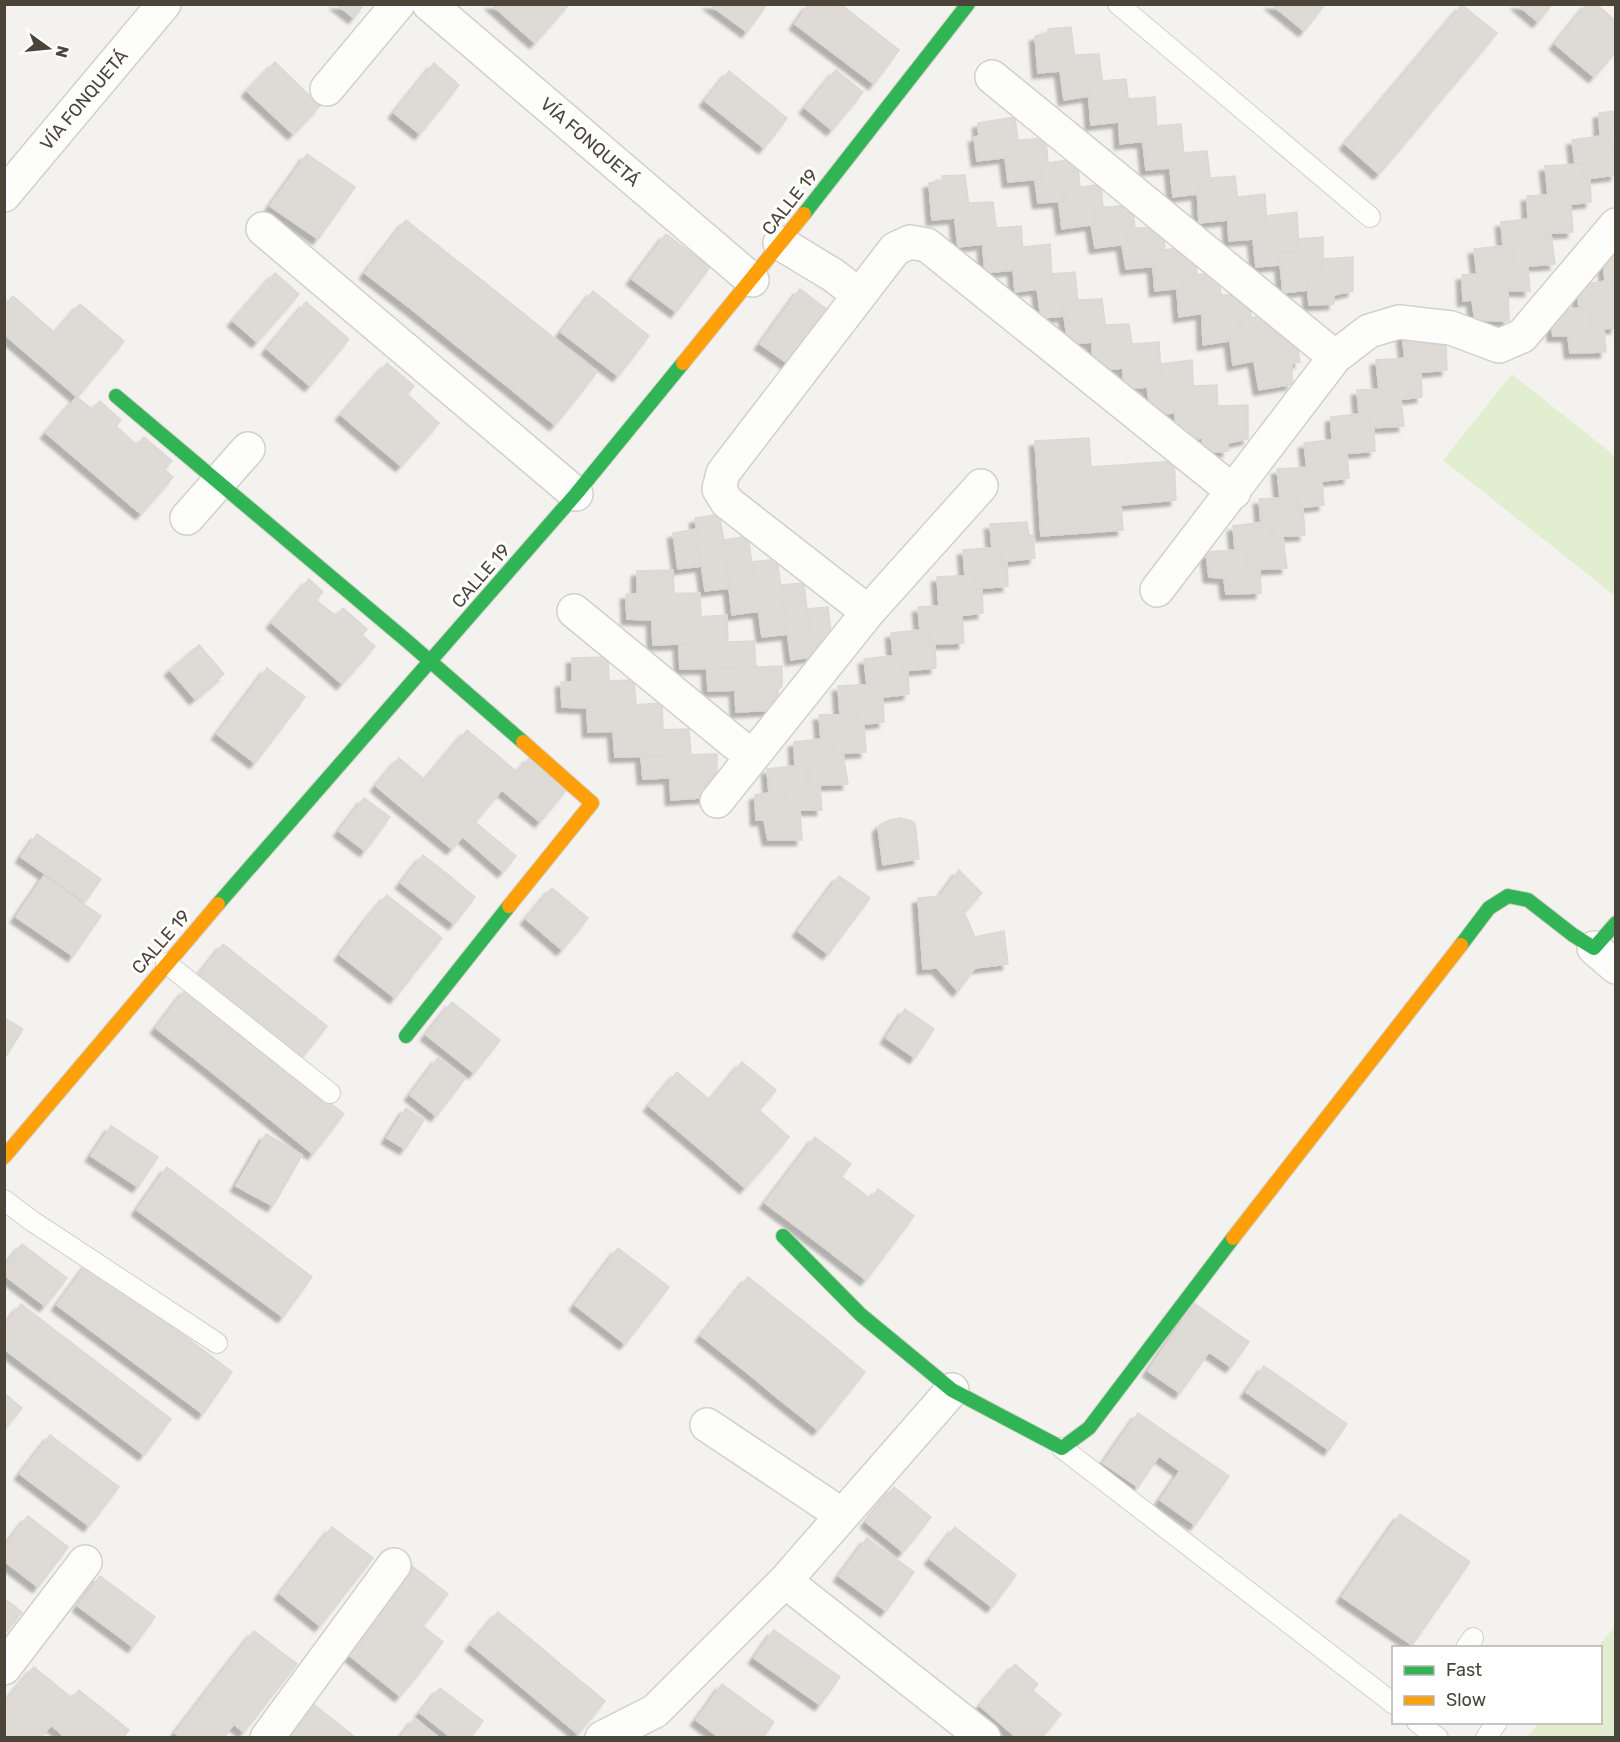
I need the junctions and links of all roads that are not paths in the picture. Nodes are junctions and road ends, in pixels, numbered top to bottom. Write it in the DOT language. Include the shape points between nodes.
graph roads {
  1 [pos="164,4"];
  2 [pos="398,4"];
  3 [pos="968,4"];
  4 [pos="1118,4"];
  5 [pos="439,7"];
  6 [pos="992,77"];
  7 [pos="327,89"];
  8 [pos="4,195"];
  9 [pos="1370,217"];
  10 [pos="1616,225"];
  11 [pos="263,229"];
  12 [pos="780,243"];
  13 [pos="752,280"];
  14 [pos="859,295"];
  15 [pos="1335,357"];
  16 [pos="116,396"];
  17 [pos="248,449"];
  18 [pos="219,483"];
  19 [pos="981,486"];
  20 [pos="1234,492"];
  21 [pos="576,494"];
  22 [pos="186,518"];
  23 [pos="1157,590"];
  24 [pos="574,611"];
  25 [pos="868,612"];
  26 [pos="430,662"];
  27 [pos="752,757"];
  28 [pos="717,801"];
  29 [pos="1616,923"];
  30 [pos="1605,958"];
  31 [pos="166,963"];
  32 [pos="406,1036"];
  33 [pos="330,1093"];
  34 [pos="4,1157"];
  35 [pos="4,1200"];
  36 [pos="783,1236"];
  37 [pos="217,1343"];
  38 [pos="952,1390"];
  39 [pos="707,1425"];
  40 [pos="1062,1448"];
  41 [pos="842,1515"];
  42 [pos="85,1562"];
  43 [pos="394,1565"];
  44 [pos="784,1581"];
  45 [pos="4,1668"];
  46 [pos="1392,1702"];
  47 [pos="1420,1724"];
  48 [pos="1496,1724"];
  49 [pos="267,1737"];
  50 [pos="602,1737"];
  51 [pos="984,1737"];
  52 [pos="1438,1737"];
  53 [pos="1486,1737"];
  1 -- 8 [label="street, VÍA FONQUETÁ"];
  2 -- 7 [label="street"];
  3 -- 12 [label="street, CALLE 19"];
  4 -- 9 [label="lane"];
  5 -- 13 [label="street, VÍA FONQUETÁ"];
  6 -- 15 [label="street"];
  10 -- 15 [label="street" via="1522,336 1499,346 1451,328 1399,322 1368,331"];
  11 -- 21 [label="street"];
  12 -- 13 [label="street, CALLE 19"];
  12 -- 14 [label="street"];
  13 -- 21 [label="street, CALLE 19"];
  14 -- 20 [label="street" via="895,249 910,242 927,245"];
  14 -- 25 [label="street" via="723,473 719,489 727,502"];
  15 -- 20 [label="street"];
  16 -- 18 [label="street"];
  17 -- 18 [label="street"];
  18 -- 22 [label="street"];
  18 -- 26 [label="street"];
  19 -- 25 [label="street"];
  20 -- 23 [label="street"];
  21 -- 26 [label="street, CALLE 19"];
  24 -- 27 [label="street"];
  25 -- 27 [label="street"];
  26 -- 31 [label="street, CALLE 19"];
  26 -- 32 [label="street" via="592,803"];
  27 -- 28 [label="street"];
  29 -- 30 [label="street"];
  30 -- 40 [label="street" via="1528,900 1508,896 1489,908 1089,1428"];
  31 -- 33 [label="lane"];
  31 -- 34 [label="street, CALLE 19"];
  35 -- 37 [label="lane"];
  36 -- 38 [label="street" via="861,1315"];
  38 -- 40 [label="street"];
  38 -- 41 [label="street"];
  39 -- 41 [label="street"];
  40 -- 46 [label="lane"];
  41 -- 44 [label="street"];
  42 -- 45 [label="street"];
  43 -- 49 [label="street"];
  44 -- 50 [label="street" via="655,1711"];
  44 -- 51 [label="street"];
  47 -- 52 [label="lane"];
  48 -- 53 [label="lane"];
}
